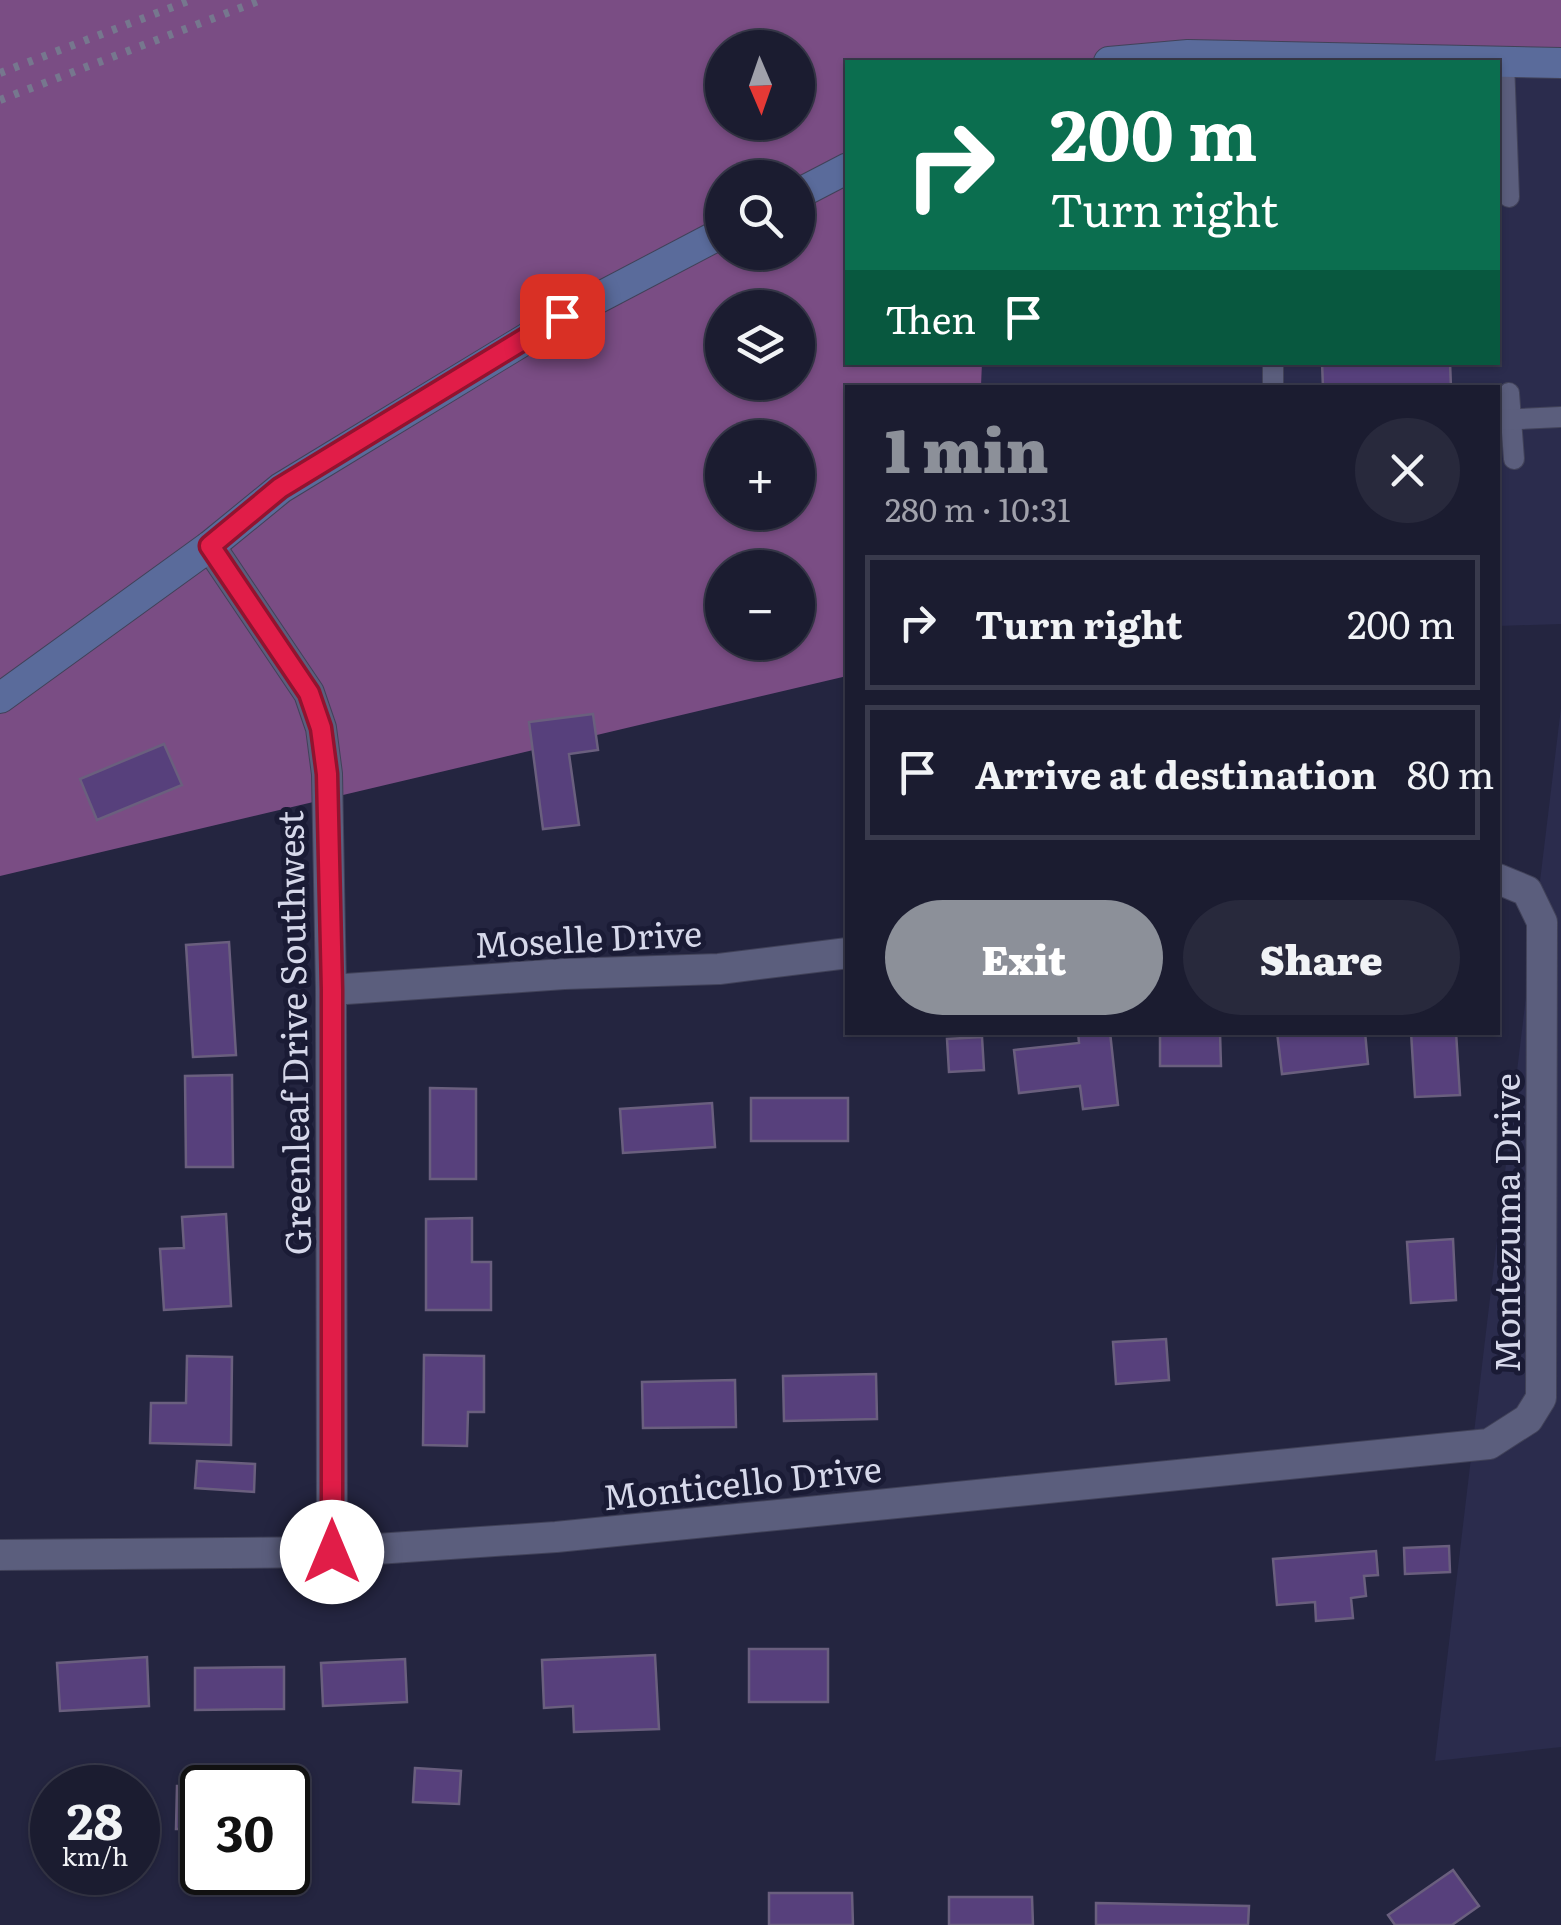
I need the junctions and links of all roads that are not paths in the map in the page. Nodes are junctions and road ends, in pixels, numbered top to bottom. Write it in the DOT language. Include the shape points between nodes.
graph roads {
  1 [pos="1132,60"];
  2 [pos="1264,60"];
  3 [pos="1500,62"];
  4 [pos="1504,62"];
  5 [pos="1561,63"];
  6 [pos="845,170"];
  7 [pos="815,185"];
  8 [pos="1509,197"];
  9 [pos="705,242"];
  10 [pos="1561,417"];
  11 [pos="1506,426"];
  12 [pos="210,546"];
  13 [pos="0,698"];
  14 [pos="1500,880"];
  15 [pos="845,953"];
  16 [pos="332,990"];
  17 [pos="1490,1444"];
  18 [pos="332,1552"];
  19 [pos="0,1555"];
  1 -- 2 [label="main road"];
  3 -- 4 [label="main road"];
  4 -- 5 [label="main road"];
  4 -- 8 [label="lane"];
  6 -- 7 [label="main road"];
  9 -- 12 [label="main road" via="562,316 280,488"];
  10 -- 11 [label="lane"];
  12 -- 13 [label="main road"];
  12 -- 16 [label="street, Greenleaf Drive Southwest" via="309,693 321,728"];
  14 -- 17 [label="street, Montezuma Drive" via="1527,891 1542,922 1541,1398 1528,1418"];
  15 -- 16 [label="street, Moselle Drive" via="719,968"];
  16 -- 18 [label="street, Greenleaf Drive Southwest"];
  17 -- 18 [label="street, Monticello Drive" via="556,1537"];
  18 -- 19 [label="street, Monticello Drive"];
}
